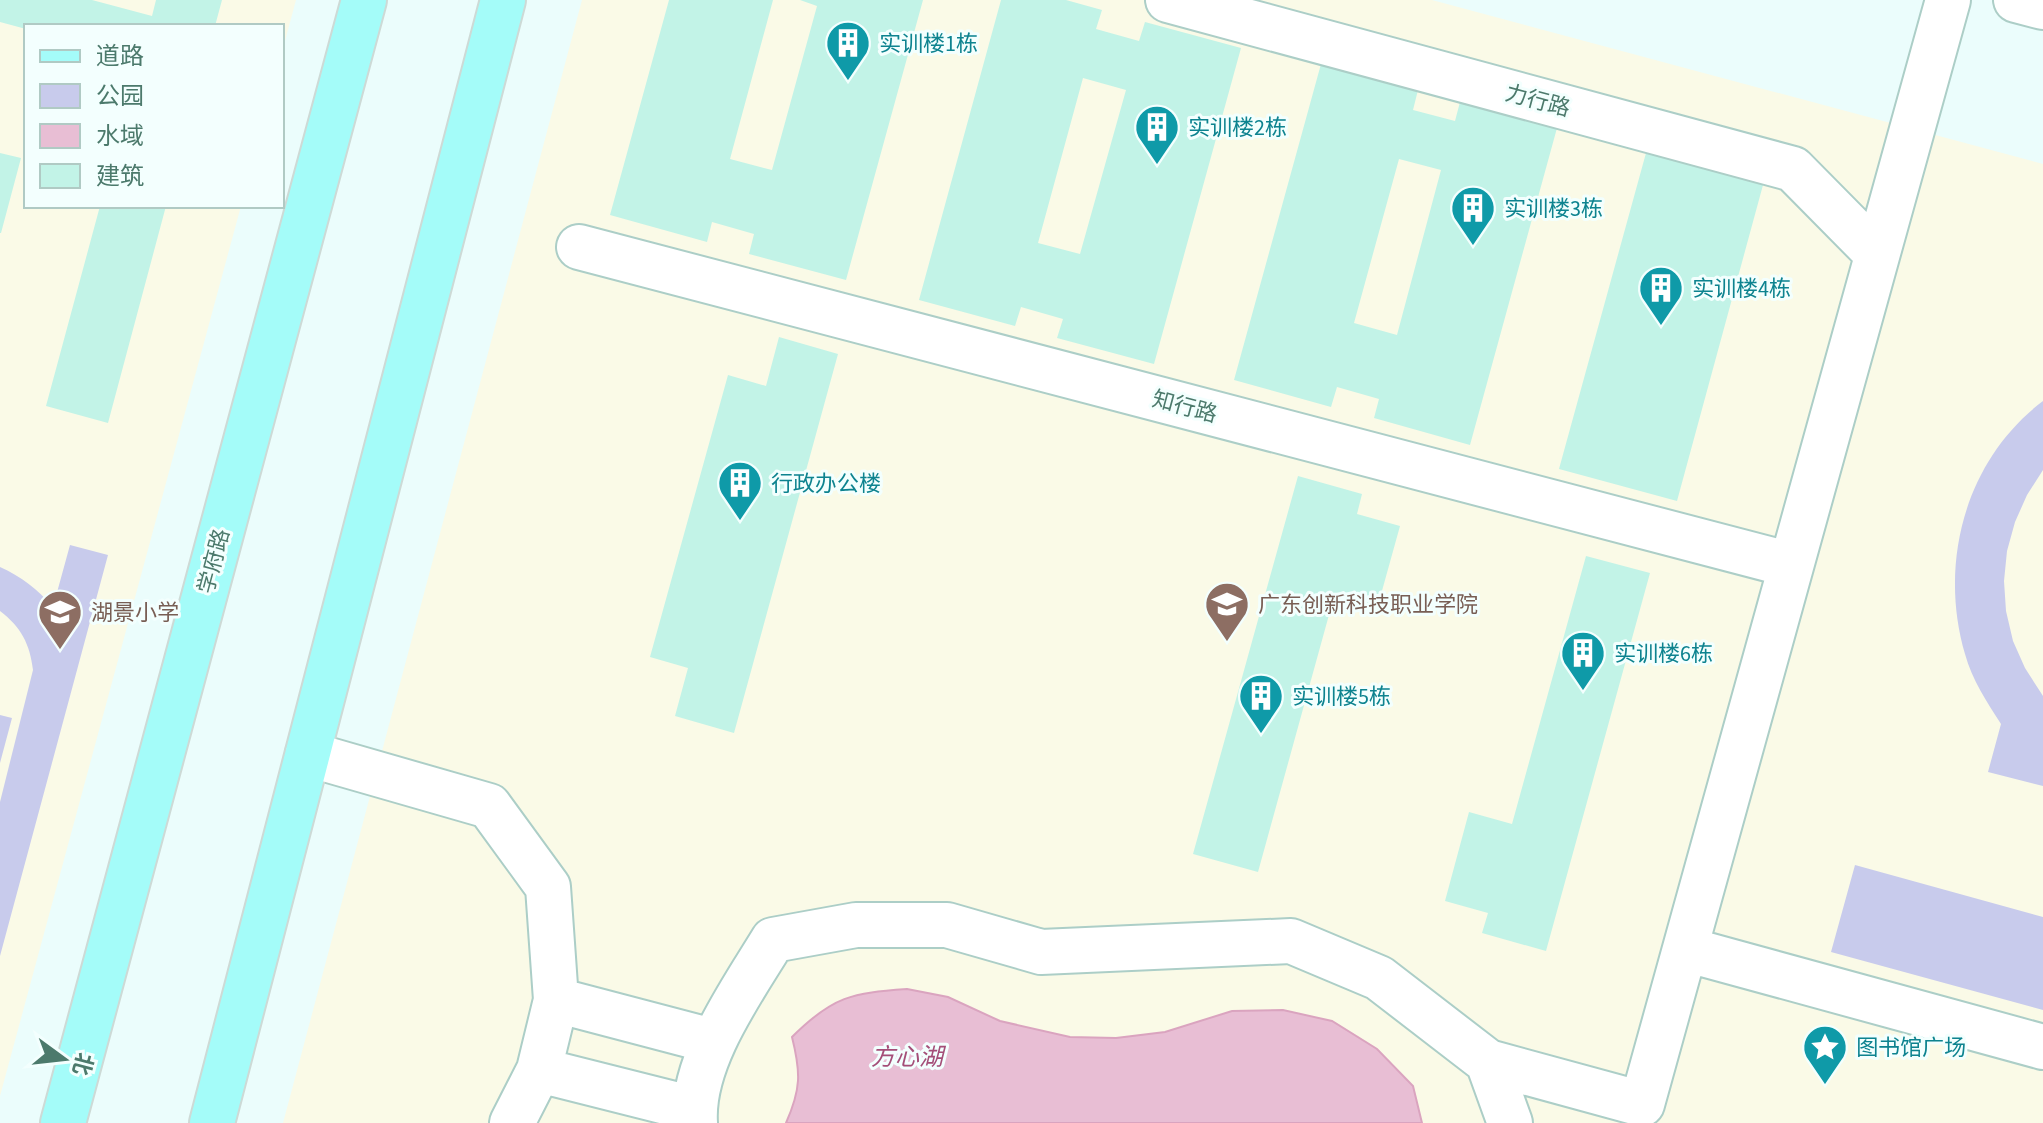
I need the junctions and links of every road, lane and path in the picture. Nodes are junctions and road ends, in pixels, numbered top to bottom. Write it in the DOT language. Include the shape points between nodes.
graph roads {
  1 [pos="364,0"];
  2 [pos="503,0"];
  3 [pos="1168,0"];
  4 [pos="1948,0"];
  5 [pos="2016,0"];
  6 [pos="2043,7"];
  7 [pos="579,247"];
  8 [pos="1877,254"];
  9 [pos="1791,565"];
  10 [pos="308,754"];
  11 [pos="1685,949"];
  12 [pos="556,1000"];
  13 [pos="712,1041"];
  14 [pos="2043,1047"];
  15 [pos="1488,1062"];
  16 [pos="539,1070"];
  17 [pos="694,1116"];
  18 [pos="63,1123"];
  19 [pos="212,1123"];
  20 [pos="512,1123"];
  21 [pos="1510,1123"];
  1 -- 18 [label="main road, 学府路"];
  2 -- 10 [label="main road"];
  3 -- 8 [label="street, 力行路" via="1793,169"];
  4 -- 8 [label="street"];
  5 -- 6 [label="street"];
  7 -- 9 [label="street, 知行路"];
  8 -- 9 [label="street"];
  9 -- 11 [label="street"];
  10 -- 12 [label="street" via="489,806 548,887"];
  10 -- 19 [label="main road"];
  11 -- 14 [label="street"];
  11 -- 15 [label="street" via="1642,1104"];
  12 -- 13 [label="street"];
  12 -- 16 [label="street"];
  13 -- 15 [label="street" via="773,940 856,925 947,925 1041,952 1291,941 1379,978"];
  13 -- 17 [label="street"];
  15 -- 21 [label="street"];
  16 -- 17 [label="street"];
  16 -- 20 [label="street"];
}
